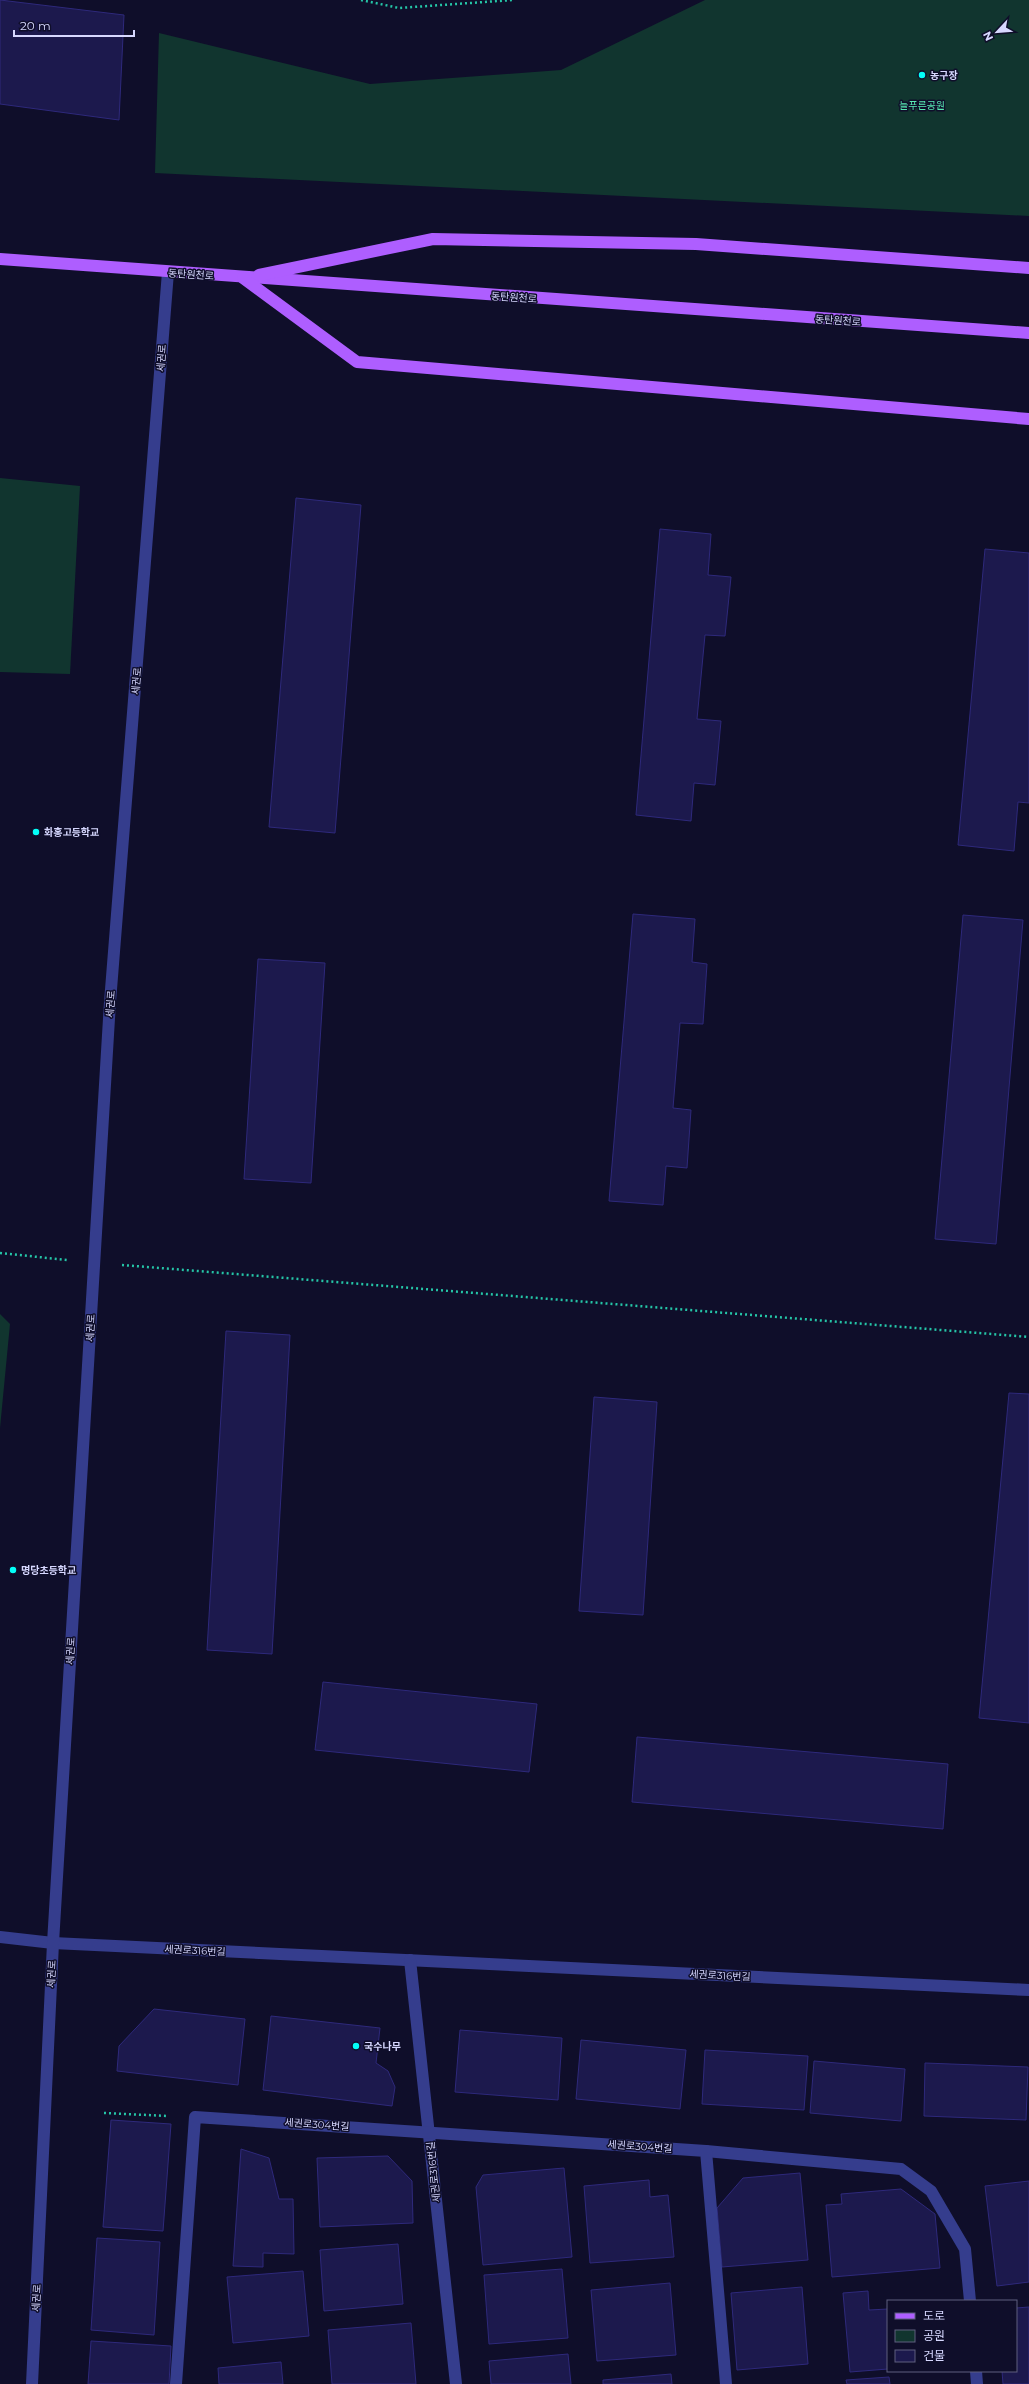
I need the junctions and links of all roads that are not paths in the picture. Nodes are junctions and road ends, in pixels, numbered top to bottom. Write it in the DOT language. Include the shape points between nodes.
graph roads {
  1 [pos="0,260"];
  2 [pos="1029,268"];
  3 [pos="168,272"];
  4 [pos="243,278"];
  5 [pos="1029,333"];
  6 [pos="1029,419"];
  7 [pos="0,1937"];
  8 [pos="52,1943"];
  9 [pos="410,1960"];
  10 [pos="1029,1990"];
  11 [pos="429,2131"];
  12 [pos="706,2151"];
  13 [pos="970,2300"];
  14 [pos="976,2372"];
  15 [pos="32,2384"];
  16 [pos="176,2384"];
  17 [pos="456,2384"];
  18 [pos="726,2384"];
  19 [pos="977,2384"];
  1 -- 3 [label="main road, 동탄원천로"];
  2 -- 4 [label="main road" via="696,244 433,239"];
  3 -- 4 [label="main road, 동탄원천로"];
  3 -- 8 [label="street, 세권로" via="110,1002"];
  4 -- 5 [label="main road, 동탄원천로"];
  4 -- 6 [label="main road" via="357,362"];
  7 -- 8 [label="street, 세권로316번길"];
  8 -- 9 [label="street, 세권로316번길"];
  8 -- 15 [label="street, 세권로"];
  9 -- 10 [label="street, 세권로316번길"];
  9 -- 11 [label="street, 세권로316번길"];
  11 -- 12 [label="street, 세권로304번길"];
  11 -- 16 [label="street, 세권로304번길" via="195,2117"];
  11 -- 17 [label="street, 세권로316번길"];
  12 -- 13 [label="street, 세권로304번길" via="901,2169 931,2191 965,2249"];
  12 -- 18 [label="street"];
  14 -- 19 [label="street"];
}
